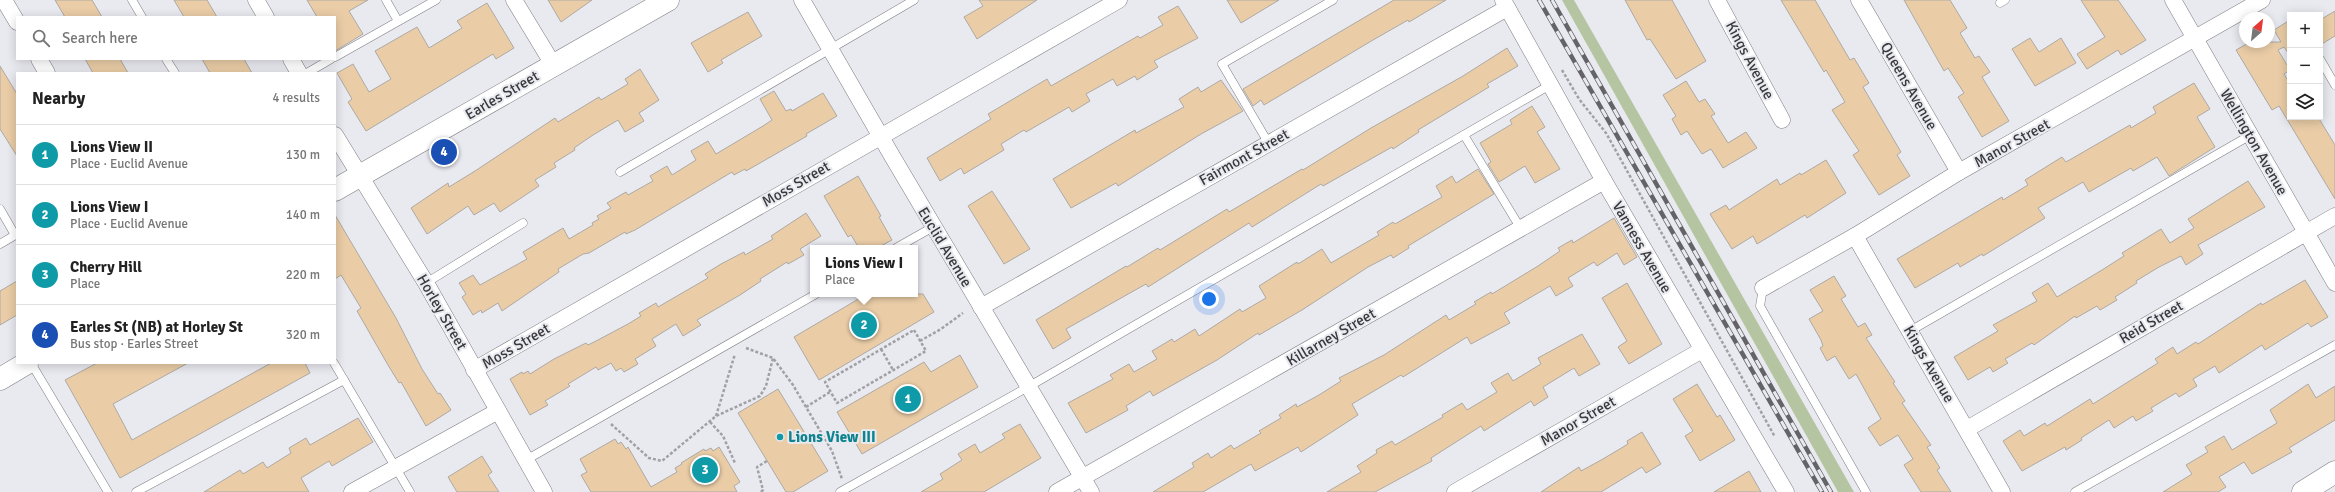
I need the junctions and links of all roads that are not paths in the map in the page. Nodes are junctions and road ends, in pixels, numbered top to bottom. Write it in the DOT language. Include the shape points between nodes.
graph roads {
  1 [pos="4,0"];
  2 [pos="132,0"];
  3 [pos="256,0"];
  4 [pos="386,0"];
  5 [pos="436,0"];
  6 [pos="514,0"];
  7 [pos="668,0"];
  8 [pos="802,0"];
  9 [pos="914,0"];
  10 [pos="1119,0"];
  11 [pos="1333,0"];
  12 [pos="1717,0"];
  13 [pos="1858,0"];
  14 [pos="2173,0"];
  15 [pos="2262,0"];
  16 [pos="1505,4"];
  17 [pos="141,16"];
  18 [pos="265,16"];
  19 [pos="16,20"];
  20 [pos="398,21"];
  21 [pos="2195,39"];
  22 [pos="830,50"];
  23 [pos="336,56"];
  24 [pos="39,60"];
  25 [pos="167,60"];
  26 [pos="292,60"];
  27 [pos="330,60"];
  28 [pos="2323,63"];
  29 [pos="554,66"];
  30 [pos="46,72"];
  31 [pos="174,72"];
  32 [pos="298,72"];
  33 [pos="310,72"];
  34 [pos="1550,84"];
  35 [pos="2335,85"];
  36 [pos="1782,120"];
  37 [pos="1464,134"];
  38 [pos="880,136"];
  39 [pos="2249,136"];
  40 [pos="336,137"];
  41 [pos="1269,144"];
  42 [pos="620,172"];
  43 [pos="1960,172"];
  44 [pos="359,177"];
  45 [pos="1604,181"];
  46 [pos="336,189"];
  47 [pos="0,209"];
  48 [pos="2335,216"];
  49 [pos="523,224"];
  50 [pos="933,227"];
  51 [pos="1520,230"];
  52 [pos="2306,231"];
  53 [pos="16,234"];
  54 [pos="1855,236"];
  55 [pos="0,244"];
  56 [pos="901,245"];
  57 [pos="2335,283"];
  58 [pos="426,284"];
  59 [pos="1763,288"];
  60 [pos="811,297"];
  61 [pos="981,307"];
  62 [pos="1910,332"];
  63 [pos="2335,345"];
  64 [pos="1702,350"];
  65 [pos="25,364"];
  66 [pos="32,364"];
  67 [pos="335,364"];
  68 [pos="474,370"];
  69 [pos="0,379"];
  70 [pos="344,380"];
  71 [pos="1028,387"];
  72 [pos="498,411"];
  73 [pos="1967,429"];
  74 [pos="526,460"];
  75 [pos="395,468"];
  76 [pos="2335,472"];
  77 [pos="1082,478"];
  78 [pos="843,490"];
  79 [pos="108,492"];
  80 [pos="136,492"];
  81 [pos="352,492"];
  82 [pos="410,492"];
  83 [pos="544,492"];
  84 [pos="1057,492"];
  85 [pos="1091,492"];
  86 [pos="1455,492"];
  87 [pos="1786,492"];
  88 [pos="1866,492"];
  89 [pos="2002,492"];
  90 [pos="2075,492"];
  91 [pos="2303,492"];
  1 -- 19 [label="street"];
  2 -- 17 [label="lane"];
  3 -- 18 [label="street"];
  4 -- 20 [label="lane"];
  5 -- 20 [label="lane"];
  6 -- 29 [label="street"];
  7 -- 29 [label="street, Earles Street"];
  8 -- 22 [label="street, Euclid Avenue"];
  9 -- 22 [label="lane"];
  10 -- 38 [label="street, Moss Street"];
  11 -- 41 [label="lane" via="1222,64"];
  12 -- 36 [label="street, Kings Avenue"];
  13 -- 43 [label="street, Queens Avenue"];
  14 -- 21 [label="street, Wellington Avenue"];
  15 -- 21 [label="street, Manor Street"];
  16 -- 34 [label="street, Vanness Avenue"];
  16 -- 41 [label="street, Fairmont Street"];
  20 -- 23 [label="lane"];
  21 -- 39 [label="street, Wellington Avenue"];
  21 -- 43 [label="street, Manor Street"];
  22 -- 38 [label="street, Euclid Avenue"];
  22 -- 42 [label="lane"];
  24 -- 30 [label="street"];
  25 -- 31 [label="lane"];
  26 -- 32 [label="street"];
  27 -- 33 [label="lane"];
  28 -- 35 [label="lane"];
  29 -- 44 [label="street, Earles Street"];
  34 -- 37 [label="lane"];
  34 -- 45 [label="street, Vanness Avenue"];
  37 -- 51 [label="lane"];
  37 -- 71 [label="lane"];
  38 -- 50 [label="street, Euclid Avenue"];
  38 -- 68 [label="street, Moss Street"];
  39 -- 52 [label="street, Wellington Avenue"];
  39 -- 62 [label="lane"];
  40 -- 44 [label="street, Horley Street"];
  41 -- 61 [label="street, Fairmont Street"];
  43 -- 54 [label="street, Manor Street"];
  44 -- 46 [label="street, Earles Street"];
  44 -- 58 [label="street, Horley Street"];
  45 -- 51 [label="street, Killarney Street"];
  45 -- 64 [label="street, Vanness Avenue"];
  47 -- 53 [label="lane"];
  48 -- 52 [label="street, Reid Street"];
  49 -- 58 [label="lane"];
  50 -- 56 [label="lane"];
  50 -- 61 [label="street, Euclid Avenue"];
  51 -- 77 [label="street, Killarney Street"];
  52 -- 57 [label="street, Wellington Avenue"];
  52 -- 73 [label="street, Reid Street"];
  53 -- 55 [label="lane"];
  54 -- 59 [label="street, Manor Street"];
  54 -- 62 [label="street, Kings Avenue"];
  58 -- 68 [label="street, Horley Street"];
  59 -- 88 [label="lane" via="1760,306"];
  60 -- 74 [label="lane"];
  61 -- 71 [label="street, Euclid Avenue"];
  62 -- 73 [label="street, Kings Avenue"];
  63 -- 90 [label="lane"];
  64 -- 86 [label="street, Manor Street"];
  64 -- 87 [label="street, Vanness Avenue"];
  65 -- 69 [label="street"];
  66 -- 79 [label="lane"];
  67 -- 70 [label="lane"];
  68 -- 72 [label="street, Horley Street"];
  70 -- 75 [label="lane"];
  70 -- 80 [label="lane"];
  71 -- 77 [label="street, Euclid Avenue"];
  71 -- 78 [label="lane"];
  72 -- 74 [label="street, Horley Street"];
  72 -- 75 [label="street"];
  73 -- 89 [label="street, Kings Avenue"];
  74 -- 83 [label="street, Horley Street"];
  75 -- 81 [label="street"];
  75 -- 82 [label="lane"];
  76 -- 91 [label="street"];
  77 -- 84 [label="street, Killarney Street"];
  77 -- 85 [label="street, Euclid Avenue"];
}
